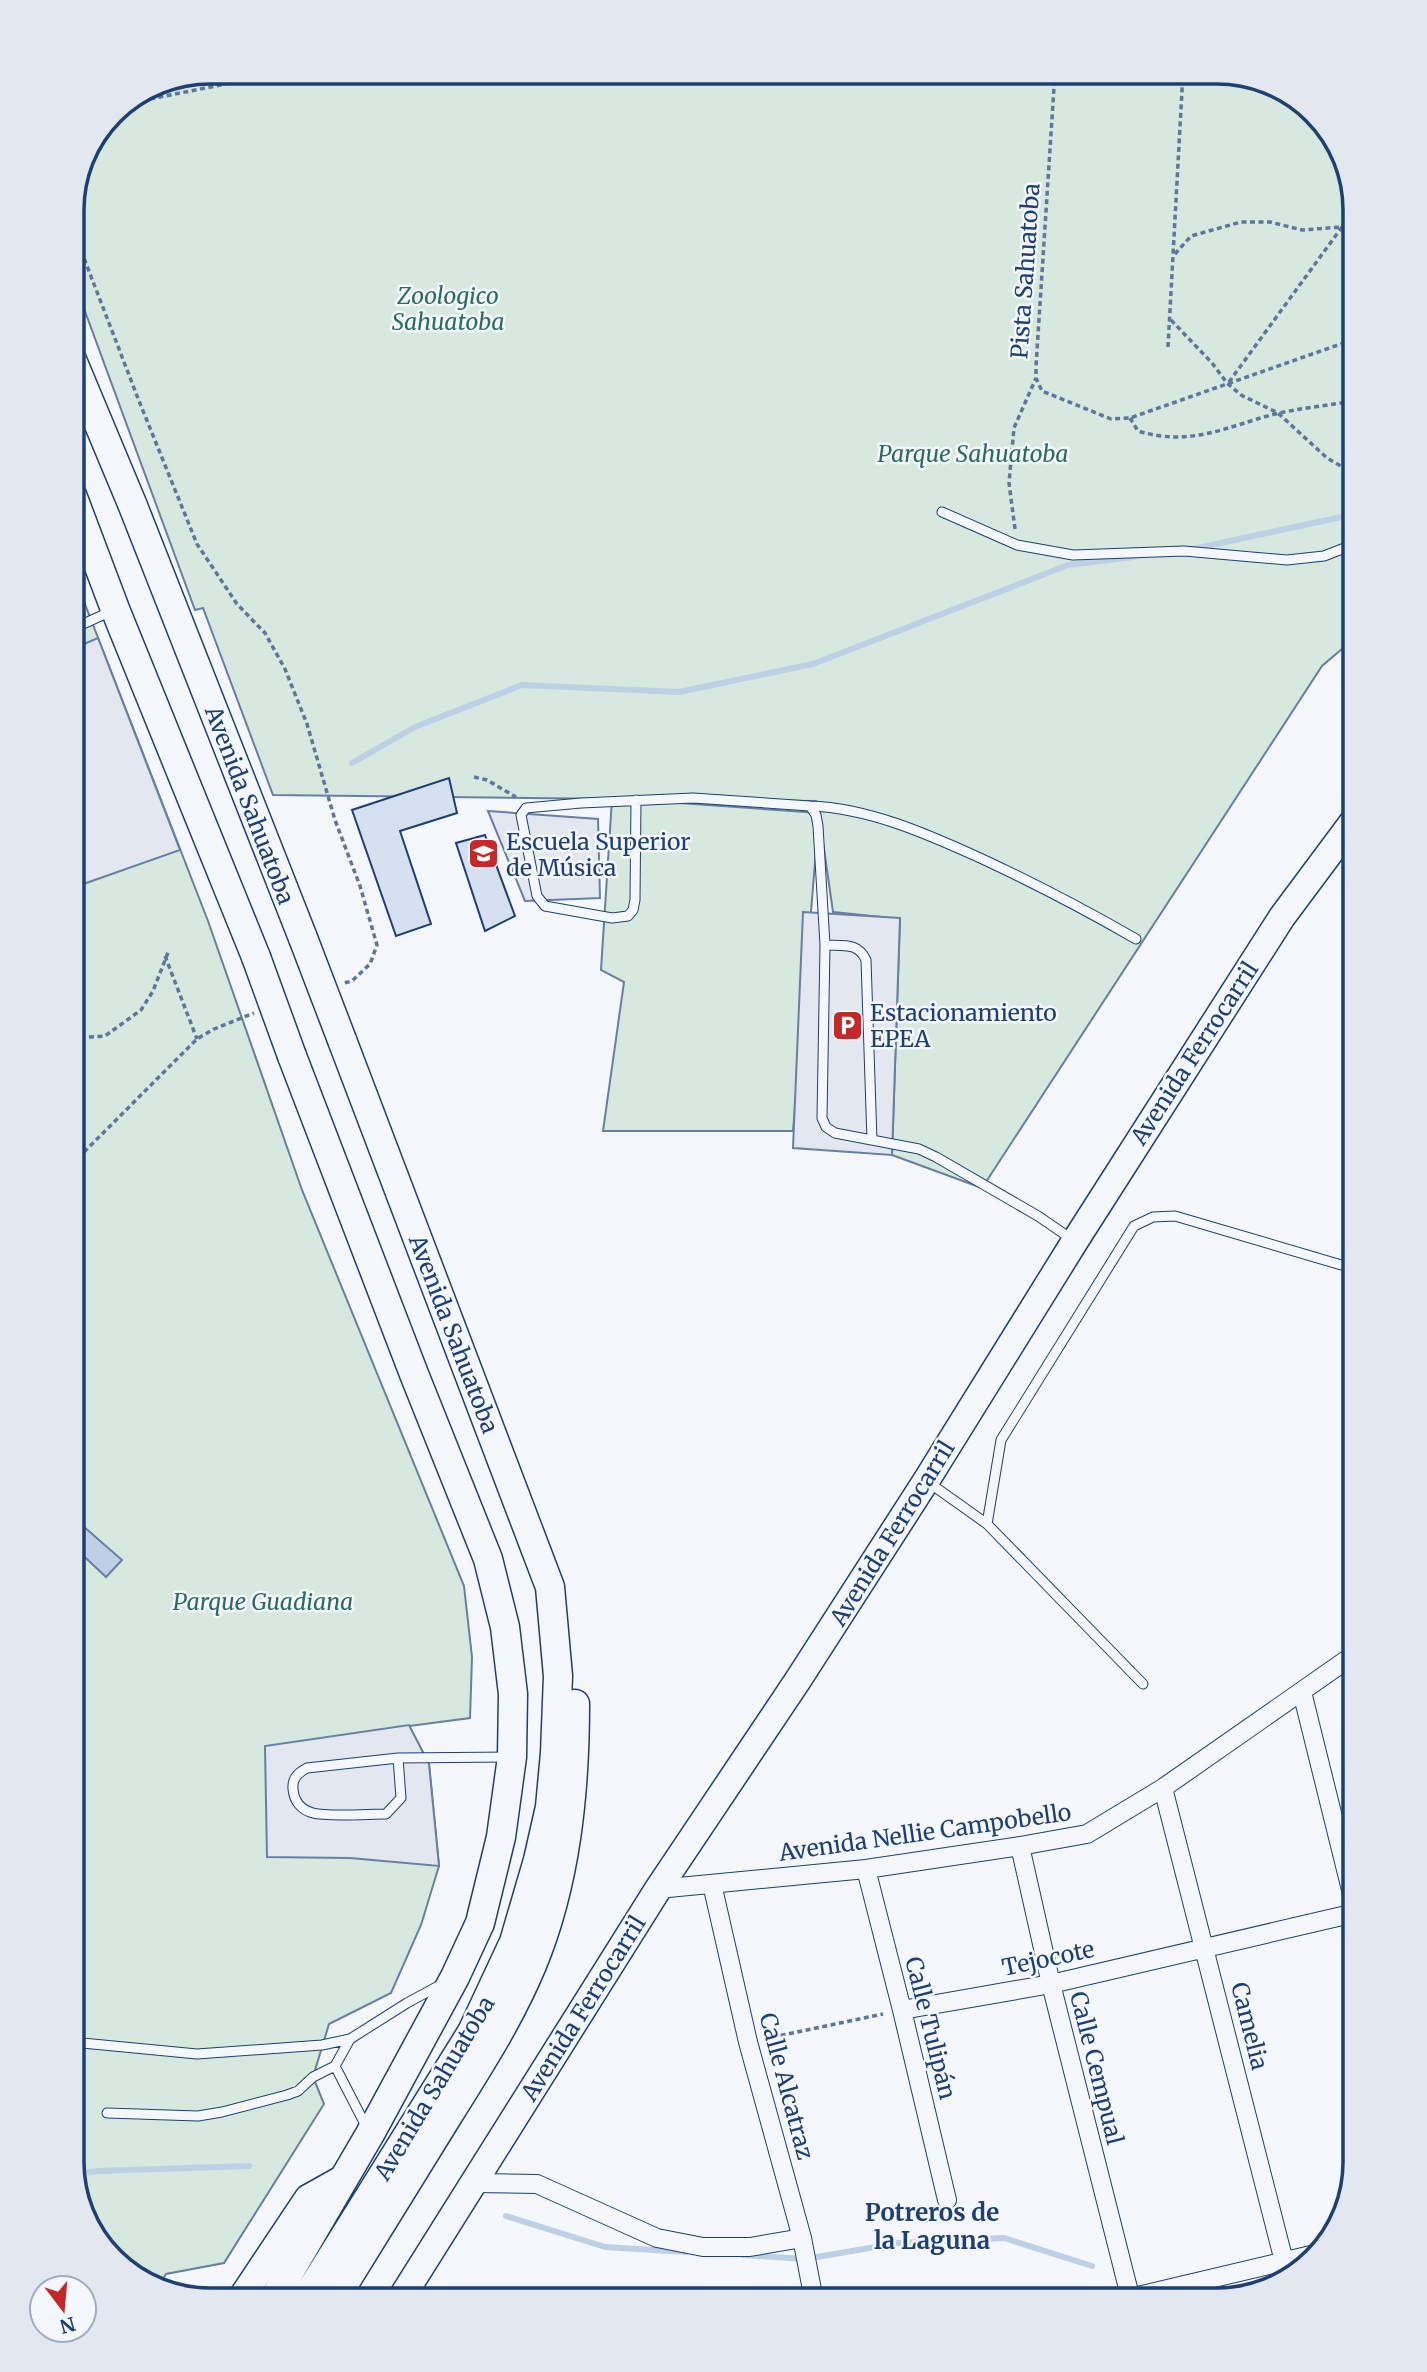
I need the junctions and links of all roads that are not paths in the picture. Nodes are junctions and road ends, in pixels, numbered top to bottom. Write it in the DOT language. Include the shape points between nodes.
graph roads {
  1 [pos="84,389"];
  2 [pos="942,512"];
  3 [pos="84,527"];
  4 [pos="1343,549"];
  5 [pos="115,610"];
  6 [pos="84,624"];
  7 [pos="636,800"];
  8 [pos="810,806"];
  9 [pos="1343,835"];
  10 [pos="1136,939"];
  11 [pos="825,945"];
  12 [pos="872,1140"];
  13 [pos="1075,1241"];
  14 [pos="1343,1265"];
  15 [pos="926,1481"];
  16 [pos="987,1524"];
  17 [pos="551,1587"];
  18 [pos="1343,1663"];
  19 [pos="1143,1684"];
  20 [pos="1302,1692"];
  21 [pos="512,1757"];
  22 [pos="398,1758"];
  23 [pos="1163,1788"];
  24 [pos="1020,1846"];
  25 [pos="1343,1858"];
  26 [pos="866,1868"];
  27 [pos="712,1884"];
  28 [pos="658,1889"];
  29 [pos="1343,1916"];
  30 [pos="1205,1948"];
  31 [pos="455,1977"];
  32 [pos="1051,1984"];
  33 [pos="902,2010"];
  34 [pos="350,2039"];
  35 [pos="84,2043"];
  36 [pos="335,2066"];
  37 [pos="107,2113"];
  38 [pos="370,2134"];
  39 [pos="342,2179"];
  40 [pos="474,2183"];
  41 [pos="947,2200"];
  42 [pos="802,2238"];
  43 [pos="1286,2268"];
  44 [pos="1282,2270"];
  45 [pos="248,2288"];
  46 [pos="280,2288"];
  47 [pos="312,2288"];
  48 [pos="341,2288"];
  49 [pos="407,2288"];
  50 [pos="812,2288"];
  51 [pos="1124,2288"];
  52 [pos="1185,2288"];
  1 -- 17 [label="main road, Avenida Sahuatoba, bridge" via="303,938"];
  2 -- 4 [label="lane" via="1017,545 1073,555 1184,551 1287,559 1324,556"];
  3 -- 5 [label="main road, Avenida Sahuatoba"];
  5 -- 6 [label="lane"];
  5 -- 21 [label="main road, Avenida Sahuatoba, bridge" via="256,957 488,1559 505,1627 513,1694"];
  7 -- 7 [label="lane" via="522,811 541,903 612,918 628,916 635,900"];
  7 -- 8 [label="lane" via="692,798"];
  8 -- 10 [label="lane" via="852,811 937,838 1075,904"];
  8 -- 11 [label="lane" via="818,826"];
  9 -- 13 [label="street, Avenida Ferrocarril" via="1282,917"];
  11 -- 12 [label="lane" via="856,947 866,960"];
  11 -- 12 [label="lane" via="822,1118 835,1133"];
  12 -- 13 [label="lane" via="936,1157"];
  13 -- 15 [label="street, Avenida Ferrocarril"];
  14 -- 16 [label="lane" via="1175,1216 1153,1217 1135,1226 1008,1426"];
  15 -- 16 [label="lane"];
  15 -- 28 [label="street, Avenida Ferrocarril"];
  16 -- 19 [label="lane"];
  17 -- 47 [label="main road, Avenida Sahuatoba" via="558,1676 550,1807 514,1942 472,2032"];
  17 -- 48 [label="main road" via="571,1632 575,1674 568,1835 552,1906 533,1964 506,2021"];
  18 -- 20 [label="street, Avenida Nellie Campobello"];
  20 -- 23 [label="street, Avenida Nellie Campobello"];
  20 -- 25 [label="street"];
  21 -- 22 [label="lane"];
  21 -- 31 [label="main road, Avenida Sahuatoba" via="501,1837 480,1923"];
  22 -- 22 [label="lane" via="307,1768 297,1774 294,1798 314,1814 386,1814 401,1798"];
  23 -- 24 [label="street, Avenida Nellie Campobello" via="1087,1834"];
  23 -- 30 [label="street, Camelia"];
  24 -- 26 [label="street, Avenida Nellie Campobello"];
  24 -- 32 [label="street, Calle Cempual"];
  26 -- 27 [label="street, Avenida Nellie Campobello"];
  26 -- 33 [label="street, Calle Tulipán"];
  27 -- 28 [label="street, Avenida Nellie Campobello"];
  27 -- 42 [label="street, Calle Alcatraz" via="748,2042"];
  28 -- 40 [label="street, Avenida Ferrocarril"];
  29 -- 30 [label="street, Tejocote"];
  30 -- 32 [label="street, Tejocote"];
  30 -- 43 [label="street, Camelia"];
  31 -- 34 [label="lane"];
  31 -- 38 [label="main road, Avenida Sahuatoba"];
  32 -- 33 [label="street, Tejocote"];
  32 -- 51 [label="street, Calle Cempual"];
  33 -- 41 [label="street, Calle Tulipán"];
  34 -- 35 [label="lane" via="197,2054"];
  34 -- 36 [label="lane"];
  36 -- 37 [label="lane" via="298,2091 222,2112 198,2116"];
  36 -- 38 [label="lane"];
  38 -- 39 [label="main road, Avenida Sahuatoba"];
  39 -- 45 [label="street" via="308,2197"];
  39 -- 46 [label="main road, Avenida Sahuatoba"];
  40 -- 42 [label="street" via="537,2184 657,2238 703,2247 750,2247"];
  40 -- 49 [label="street, Avenida Ferrocarril"];
  42 -- 50 [label="street, Calle Alcatraz"];
  44 -- 52 [label="street"];
}
